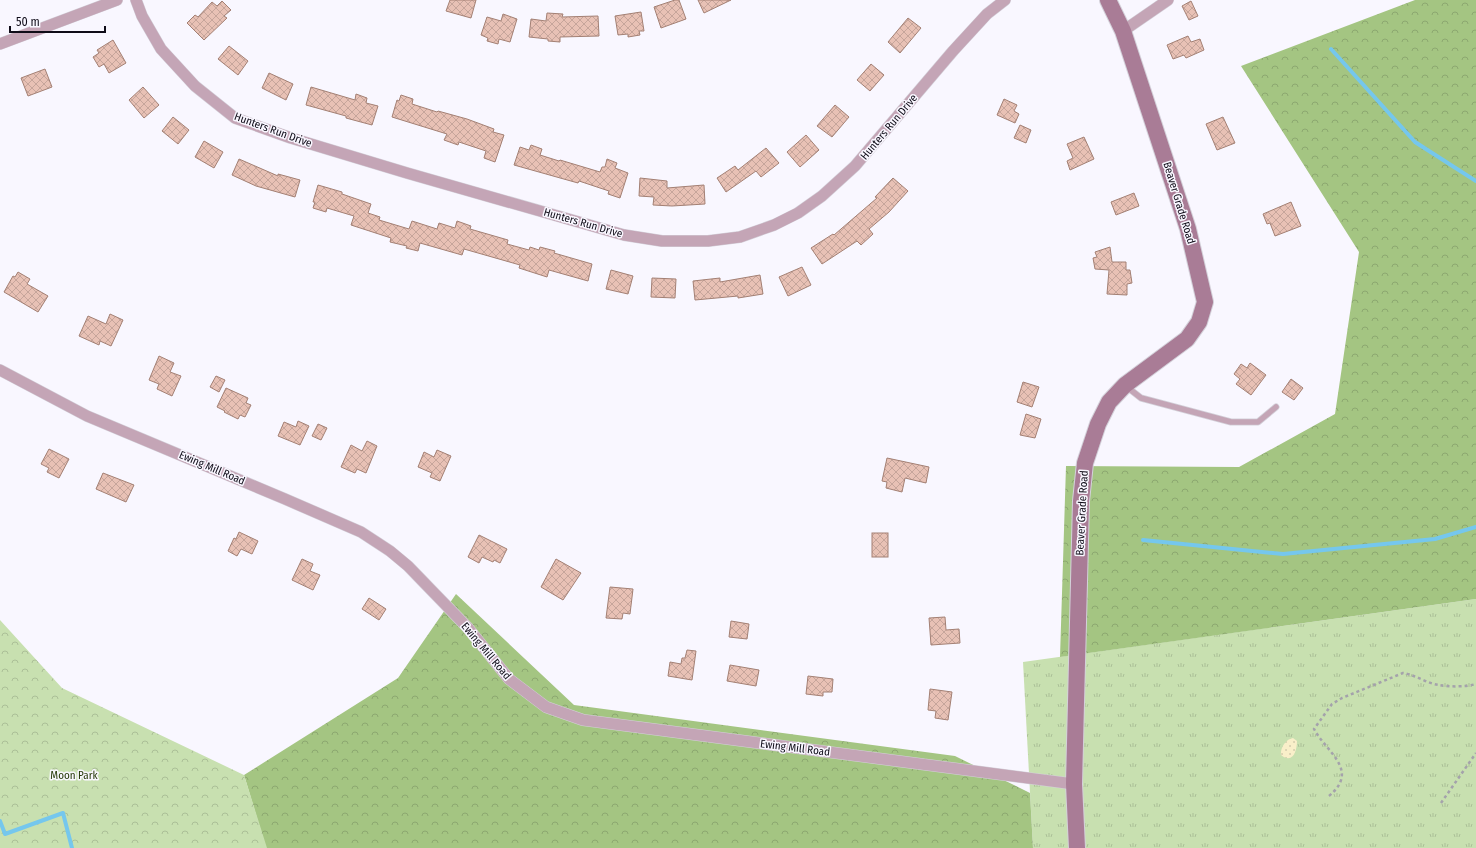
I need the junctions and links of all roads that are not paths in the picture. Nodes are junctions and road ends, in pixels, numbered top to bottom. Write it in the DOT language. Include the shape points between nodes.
graph roads {
  1 [pos="117,0"];
  2 [pos="136,0"];
  3 [pos="1005,0"];
  4 [pos="1108,0"];
  5 [pos="1168,0"];
  6 [pos="1123,31"];
  7 [pos="0,44"];
  8 [pos="0,370"];
  9 [pos="1125,385"];
  10 [pos="1276,407"];
  11 [pos="1074,784"];
  12 [pos="1077,848"];
  1 -- 7 [label="street"];
  2 -- 3 [label="street, Hunters Run Drive" via="142,16 162,49 194,86 235,118 291,138 624,235 662,241 708,241 740,236 774,225 798,213 822,196 855,166 953,51 987,14"];
  4 -- 6 [label="main road, Beaver Grade Road"];
  5 -- 6 [label="street"];
  6 -- 9 [label="main road, Beaver Grade Road" via="1188,229 1205,302 1199,322 1187,339"];
  8 -- 11 [label="street, Ewing Mill Road" via="86,416 361,532 408,566 468,628 509,679 546,707 583,720"];
  9 -- 10 [label="lane" via="1141,398 1231,422 1258,422"];
  9 -- 11 [label="main road, Beaver Grade Road" via="1109,402 1085,463 1081,501"];
  11 -- 12 [label="main road, Beaver Grade Road"];
}
